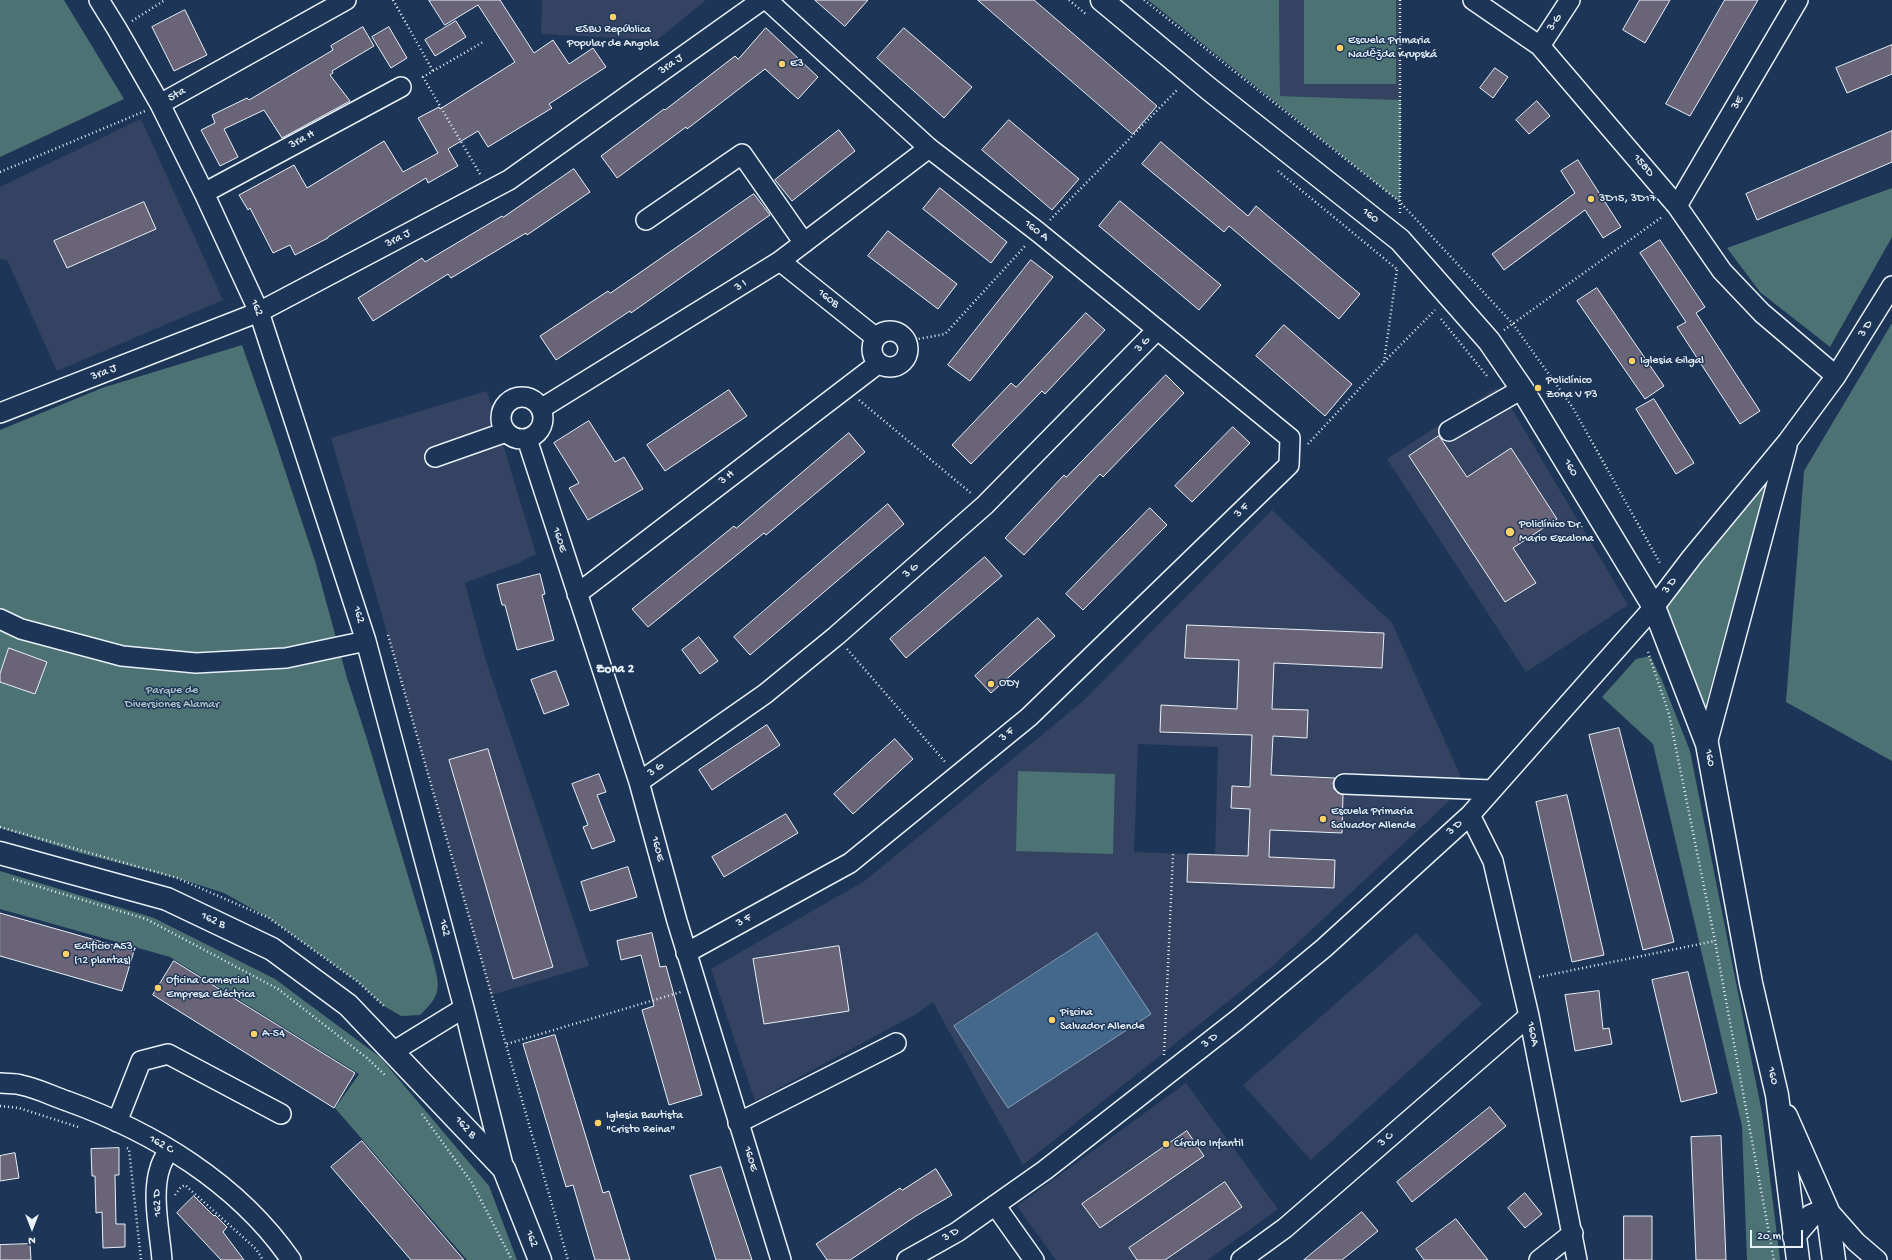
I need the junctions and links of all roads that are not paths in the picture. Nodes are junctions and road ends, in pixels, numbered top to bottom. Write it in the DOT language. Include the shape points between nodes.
graph roads {
  1 [pos="99,0"];
  2 [pos="346,0"];
  3 [pos="762,0"];
  4 [pos="767,0"];
  5 [pos="1102,0"];
  6 [pos="1473,0"];
  7 [pos="1570,0"];
  8 [pos="1798,0"];
  9 [pos="1540,46"];
  10 [pos="401,87"];
  11 [pos="160,104"];
  12 [pos="929,148"];
  13 [pos="204,193"];
  14 [pos="1677,206"];
  15 [pos="646,220"];
  16 [pos="804,243"];
  17 [pos="780,261"];
  18 [pos="1892,286"];
  19 [pos="259,312"];
  20 [pos="1157,330"];
  21 [pos="875,337"];
  22 [pos="879,363"];
  23 [pos="1836,376"];
  24 [pos="1514,394"];
  25 [pos="542,408"];
  26 [pos="0,413"];
  27 [pos="1449,431"];
  28 [pos="506,432"];
  29 [pos="527,439"];
  30 [pos="1788,441"];
  31 [pos="435,457"];
  32 [pos="1289,465"];
  33 [pos="577,594"];
  34 [pos="1654,607"];
  35 [pos="0,619"];
  36 [pos="366,641"];
  37 [pos="1707,744"];
  38 [pos="639,782"];
  39 [pos="1344,784"];
  40 [pos="1492,790"];
  41 [pos="1470,815"];
  42 [pos="0,853"];
  43 [pos="686,953"];
  44 [pos="464,1008"];
  45 [pos="1529,1016"];
  46 [pos="896,1043"];
  47 [pos="394,1051"];
  48 [pos="0,1084"];
  49 [pos="1777,1094"];
  50 [pos="281,1114"];
  51 [pos="117,1122"];
  52 [pos="738,1123"];
  53 [pos="169,1148"];
  54 [pos="504,1169"];
  55 [pos="995,1206"];
  56 [pos="1827,1209"];
  57 [pos="1573,1233"];
  58 [pos="1794,1236"];
  59 [pos="162,1260"];
  60 [pos="291,1260"];
  61 [pos="540,1260"];
  62 [pos="781,1260"];
  63 [pos="907,1260"];
  64 [pos="1034,1260"];
  65 [pos="1241,1260"];
  66 [pos="1539,1260"];
  67 [pos="1577,1260"];
  68 [pos="1798,1260"];
  69 [pos="1834,1260"];
  70 [pos="1877,1260"];
  1 -- 11 [label="street, 162"];
  2 -- 11 [label="street, 5ta"];
  3 -- 19 [label="street, 3ra J" via="510,180"];
  4 -- 12 [label="street, 160 A"];
  5 -- 24 [label="main road, 160" via="1209,89 1400,240 1489,341"];
  6 -- 9 [label="street, 158D"];
  7 -- 9 [label="street, 3-G"];
  8 -- 14 [label="street, 3E"];
  9 -- 14 [label="street, 158D"];
  10 -- 13 [label="street, 3ra H"];
  11 -- 13 [label="street, 162"];
  12 -- 16 [label="street, 3 I"];
  12 -- 20 [label="street, 160 A" via="1038,232"];
  13 -- 19 [label="street, 162"];
  14 -- 23 [label="street, 158D" via="1732,281 1762,313"];
  15 -- 16 [label="street" via="742,154"];
  16 -- 17 [label="street, 3 I"];
  17 -- 21 [label="street, 160B"];
  17 -- 25 [label="street, 3 I"];
  18 -- 23 [label="street, 3 D"];
  19 -- 26 [label="street, 3ra J"];
  19 -- 36 [label="street, 162"];
  20 -- 32 [label="street, 160 A" via="1290,438"];
  20 -- 38 [label="street, 3 G" via="986,505 836,636 765,694"];
  21 -- 22 [label="street" via="872,352"];
  21 -- 22 [label="street" via="881,332 897,331 903,335 909,349 907,356 897,366 884,366"];
  22 -- 33 [label="street, 3 H"];
  23 -- 30 [label="street, 3 D"];
  24 -- 27 [label="street"];
  24 -- 34 [label="main road, 160"];
  25 -- 28 [label="street" via="531,398 517,397 510,400 505,405 501,419"];
  25 -- 29 [label="street" via="544,423 534,436"];
  28 -- 29 [label="street" via="512,437"];
  28 -- 31 [label="street"];
  29 -- 33 [label="street, 160E"];
  30 -- 34 [label="street, 3 D"];
  30 -- 37 [label="street"];
  32 -- 43 [label="street, 3 F" via="1029,717 850,863"];
  33 -- 38 [label="street, 160E"];
  34 -- 37 [label="main road, 160"];
  34 -- 40 [label="street, 3 D"];
  35 -- 36 [label="street" via="21,629 122,656 196,663 286,658"];
  36 -- 44 [label="street, 162"];
  37 -- 49 [label="main road, 160" via="1751,983"];
  38 -- 43 [label="street, 160E"];
  39 -- 40 [label="street"];
  40 -- 41 [label="street, 3 D"];
  41 -- 45 [label="street, 160A" via="1493,861"];
  41 -- 55 [label="street, 3 D" via="1324,948 1163,1078"];
  42 -- 47 [label="main road, 162 B" via="167,899 272,949 348,1005"];
  43 -- 52 [label="street, 160E"];
  44 -- 47 [label="street"];
  44 -- 54 [label="street, 162"];
  45 -- 57 [label="street, 160A"];
  45 -- 65 [label="street, 3 C" via="1285,1228"];
  46 -- 52 [label="street"];
  47 -- 54 [label="main road, 162 B"];
  48 -- 51 [label="street, 162 C" via="21,1085"];
  49 -- 56 [label="main road, 160"];
  49 -- 58 [label="main road, 160"];
  50 -- 51 [label="street" via="168,1054 141,1061"];
  51 -- 53 [label="street, 162 C"];
  52 -- 62 [label="street, 160E"];
  53 -- 59 [label="street, 162 D" via="160,1168 156,1196"];
  53 -- 60 [label="street, 162 C" via="209,1175 243,1204"];
  54 -- 61 [label="main road, 162"];
  55 -- 63 [label="street, 3 D" via="957,1232"];
  55 -- 64 [label="street"];
  56 -- 58 [label="main road" via="1811,1216"];
  56 -- 69 [label="main road, 160"];
  56 -- 70 [label="street" via="1856,1242"];
  57 -- 66 [label="street"];
  57 -- 67 [label="street, 160A"];
  58 -- 68 [label="main road, 160"];
}
